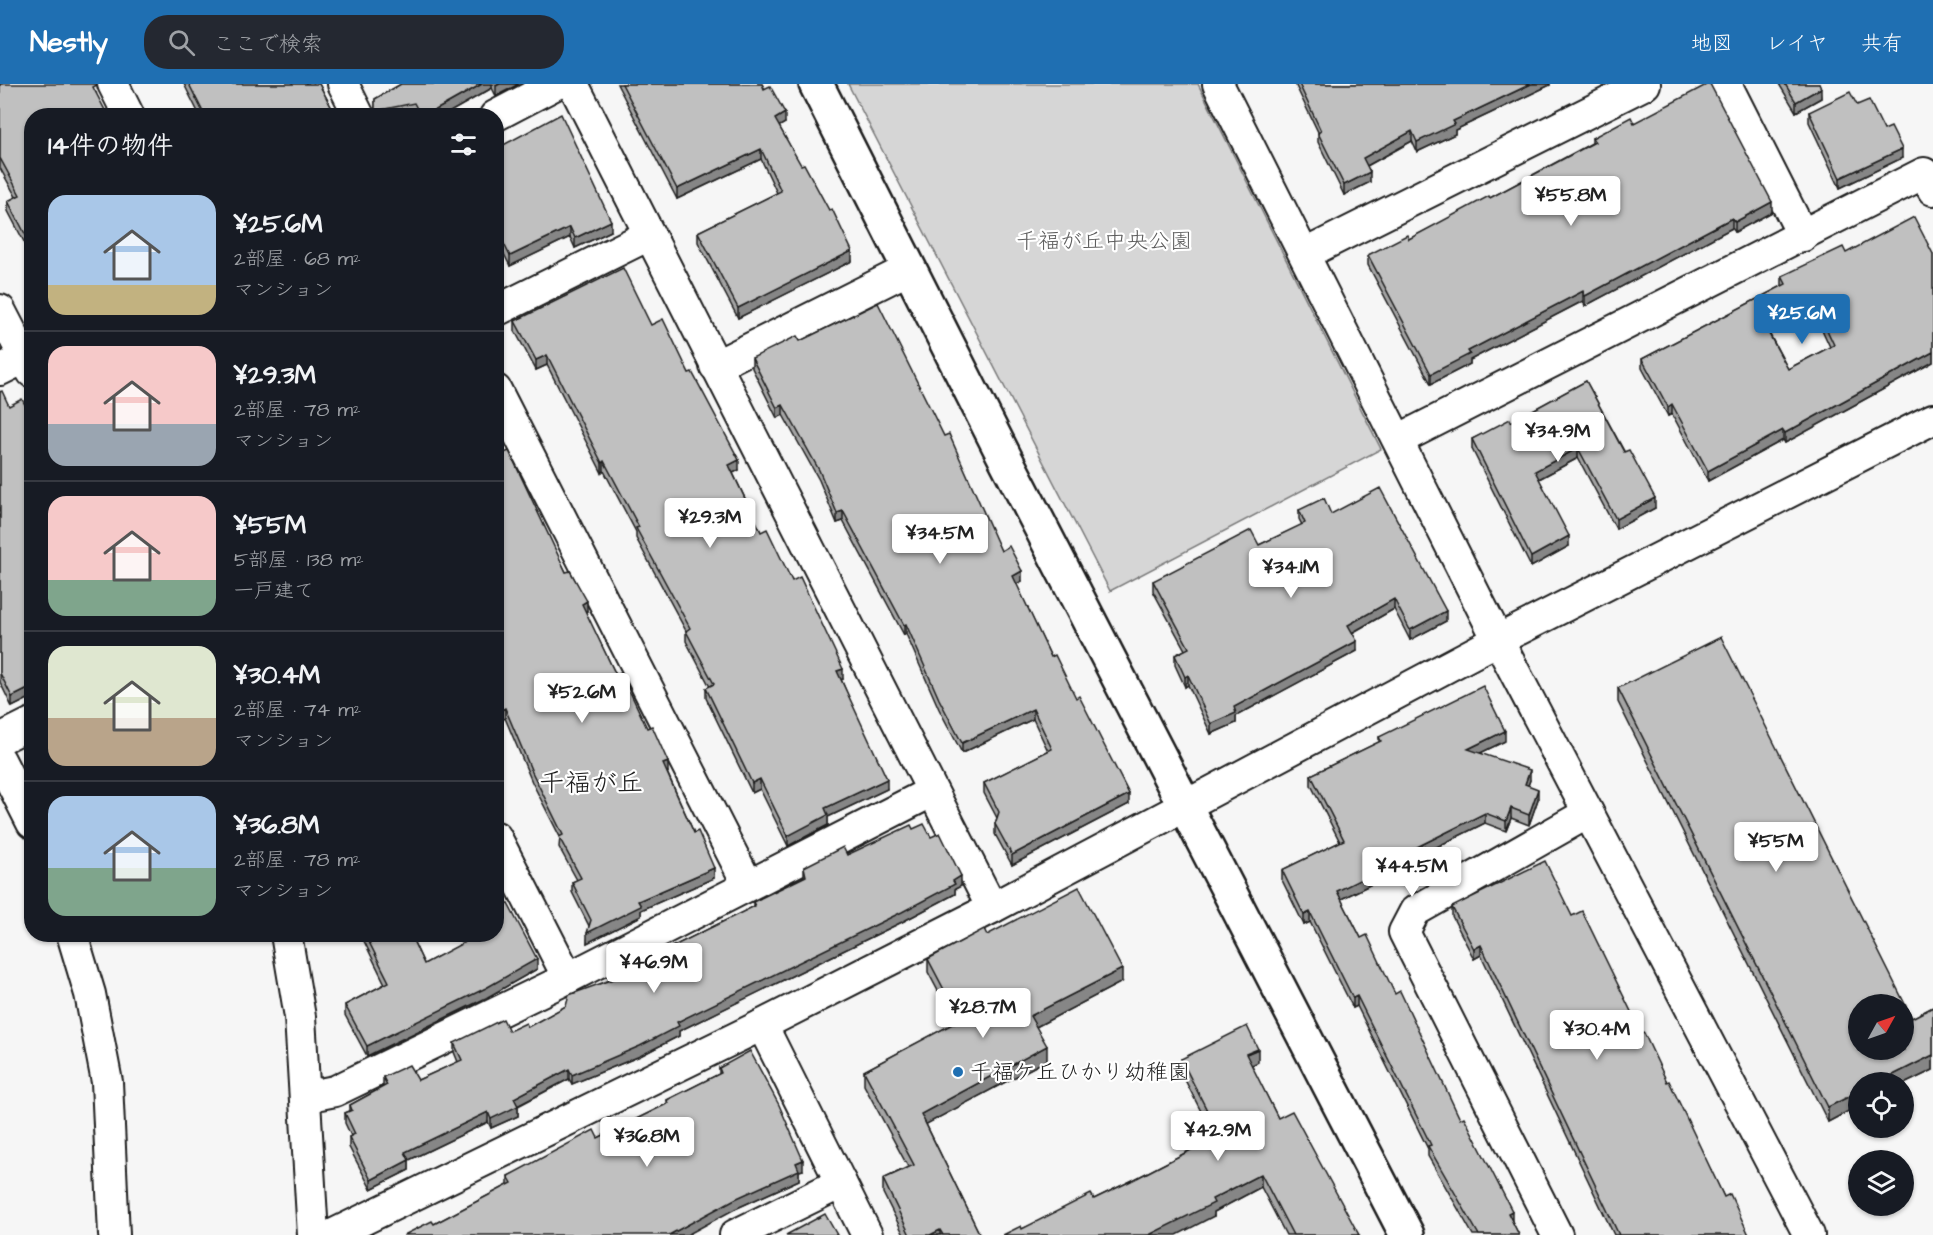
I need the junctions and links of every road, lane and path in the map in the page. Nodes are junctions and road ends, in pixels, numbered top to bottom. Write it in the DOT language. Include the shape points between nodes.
graph roads {
  1 [pos="113,84"];
  2 [pos="343,84"];
  3 [pos="556,84"];
  4 [pos="573,84"];
  5 [pos="816,84"];
  6 [pos="1218,84"];
  7 [pos="1645,84"];
  8 [pos="1726,84"];
  9 [pos="125,108"];
  10 [pos="355,108"];
  11 [pos="504,111"];
  12 [pos="1933,190"];
  13 [pos="649,235"];
  14 [pos="1803,236"];
  15 [pos="1305,254"];
  16 [pos="909,269"];
  17 [pos="504,307"];
  18 [pos="0,310"];
  19 [pos="22,363"];
  20 [pos="715,366"];
  21 [pos="504,406"];
  22 [pos="1933,419"];
  23 [pos="1398,440"];
  24 [pos="1497,640"];
  25 [pos="24,727"];
  26 [pos="0,739"];
  27 [pos="0,760"];
  28 [pos="931,792"];
  29 [pos="1185,806"];
  30 [pos="24,807"];
  31 [pos="1588,813"];
  32 [pos="504,853"];
  33 [pos="748,885"];
  34 [pos="992,908"];
  35 [pos="74,942"];
  36 [pos="287,942"];
  37 [pos="567,978"];
  38 [pos="762,1025"];
  39 [pos="305,1097"];
  40 [pos="841,1183"];
  41 [pos="114,1235"];
  42 [pos="313,1235"];
  43 [pos="332,1235"];
  44 [pos="735,1235"];
  45 [pos="867,1235"];
  46 [pos="1407,1235"];
  47 [pos="1557,1235"];
  48 [pos="1809,1235"];
  1 -- 9 [label="street"];
  2 -- 10 [label="street"];
  3 -- 11 [label="street"];
  4 -- 13 [label="street"];
  5 -- 16 [label="street"];
  6 -- 15 [label="street"];
  7 -- 15 [label="street"];
  8 -- 14 [label="street"];
  12 -- 14 [label="street" via="1924,173"];
  13 -- 17 [label="street"];
  13 -- 20 [label="street"];
  14 -- 23 [label="street"];
  15 -- 23 [label="street"];
  16 -- 20 [label="street"];
  16 -- 29 [label="street"];
  18 -- 19 [label="street"];
  20 -- 28 [label="street"];
  21 -- 33 [label="street"];
  22 -- 24 [label="street"];
  23 -- 24 [label="street"];
  24 -- 29 [label="street"];
  24 -- 31 [label="street"];
  25 -- 26 [label="street"];
  27 -- 30 [label="street"];
  28 -- 33 [label="street"];
  28 -- 34 [label="street"];
  29 -- 34 [label="street"];
  29 -- 46 [label="street"];
  31 -- 47 [label="street" via="1415,911 1404,932"];
  31 -- 48 [label="street"];
  32 -- 37 [label="street"];
  33 -- 37 [label="street"];
  34 -- 38 [label="street"];
  35 -- 41 [label="street" via="90,994 107,1082"];
  36 -- 39 [label="street" via="300,1017"];
  37 -- 39 [label="street" via="335,1091"];
  38 -- 40 [label="street"];
  38 -- 43 [label="street"];
  39 -- 42 [label="street"];
  40 -- 44 [label="street"];
  40 -- 45 [label="street"];
}
